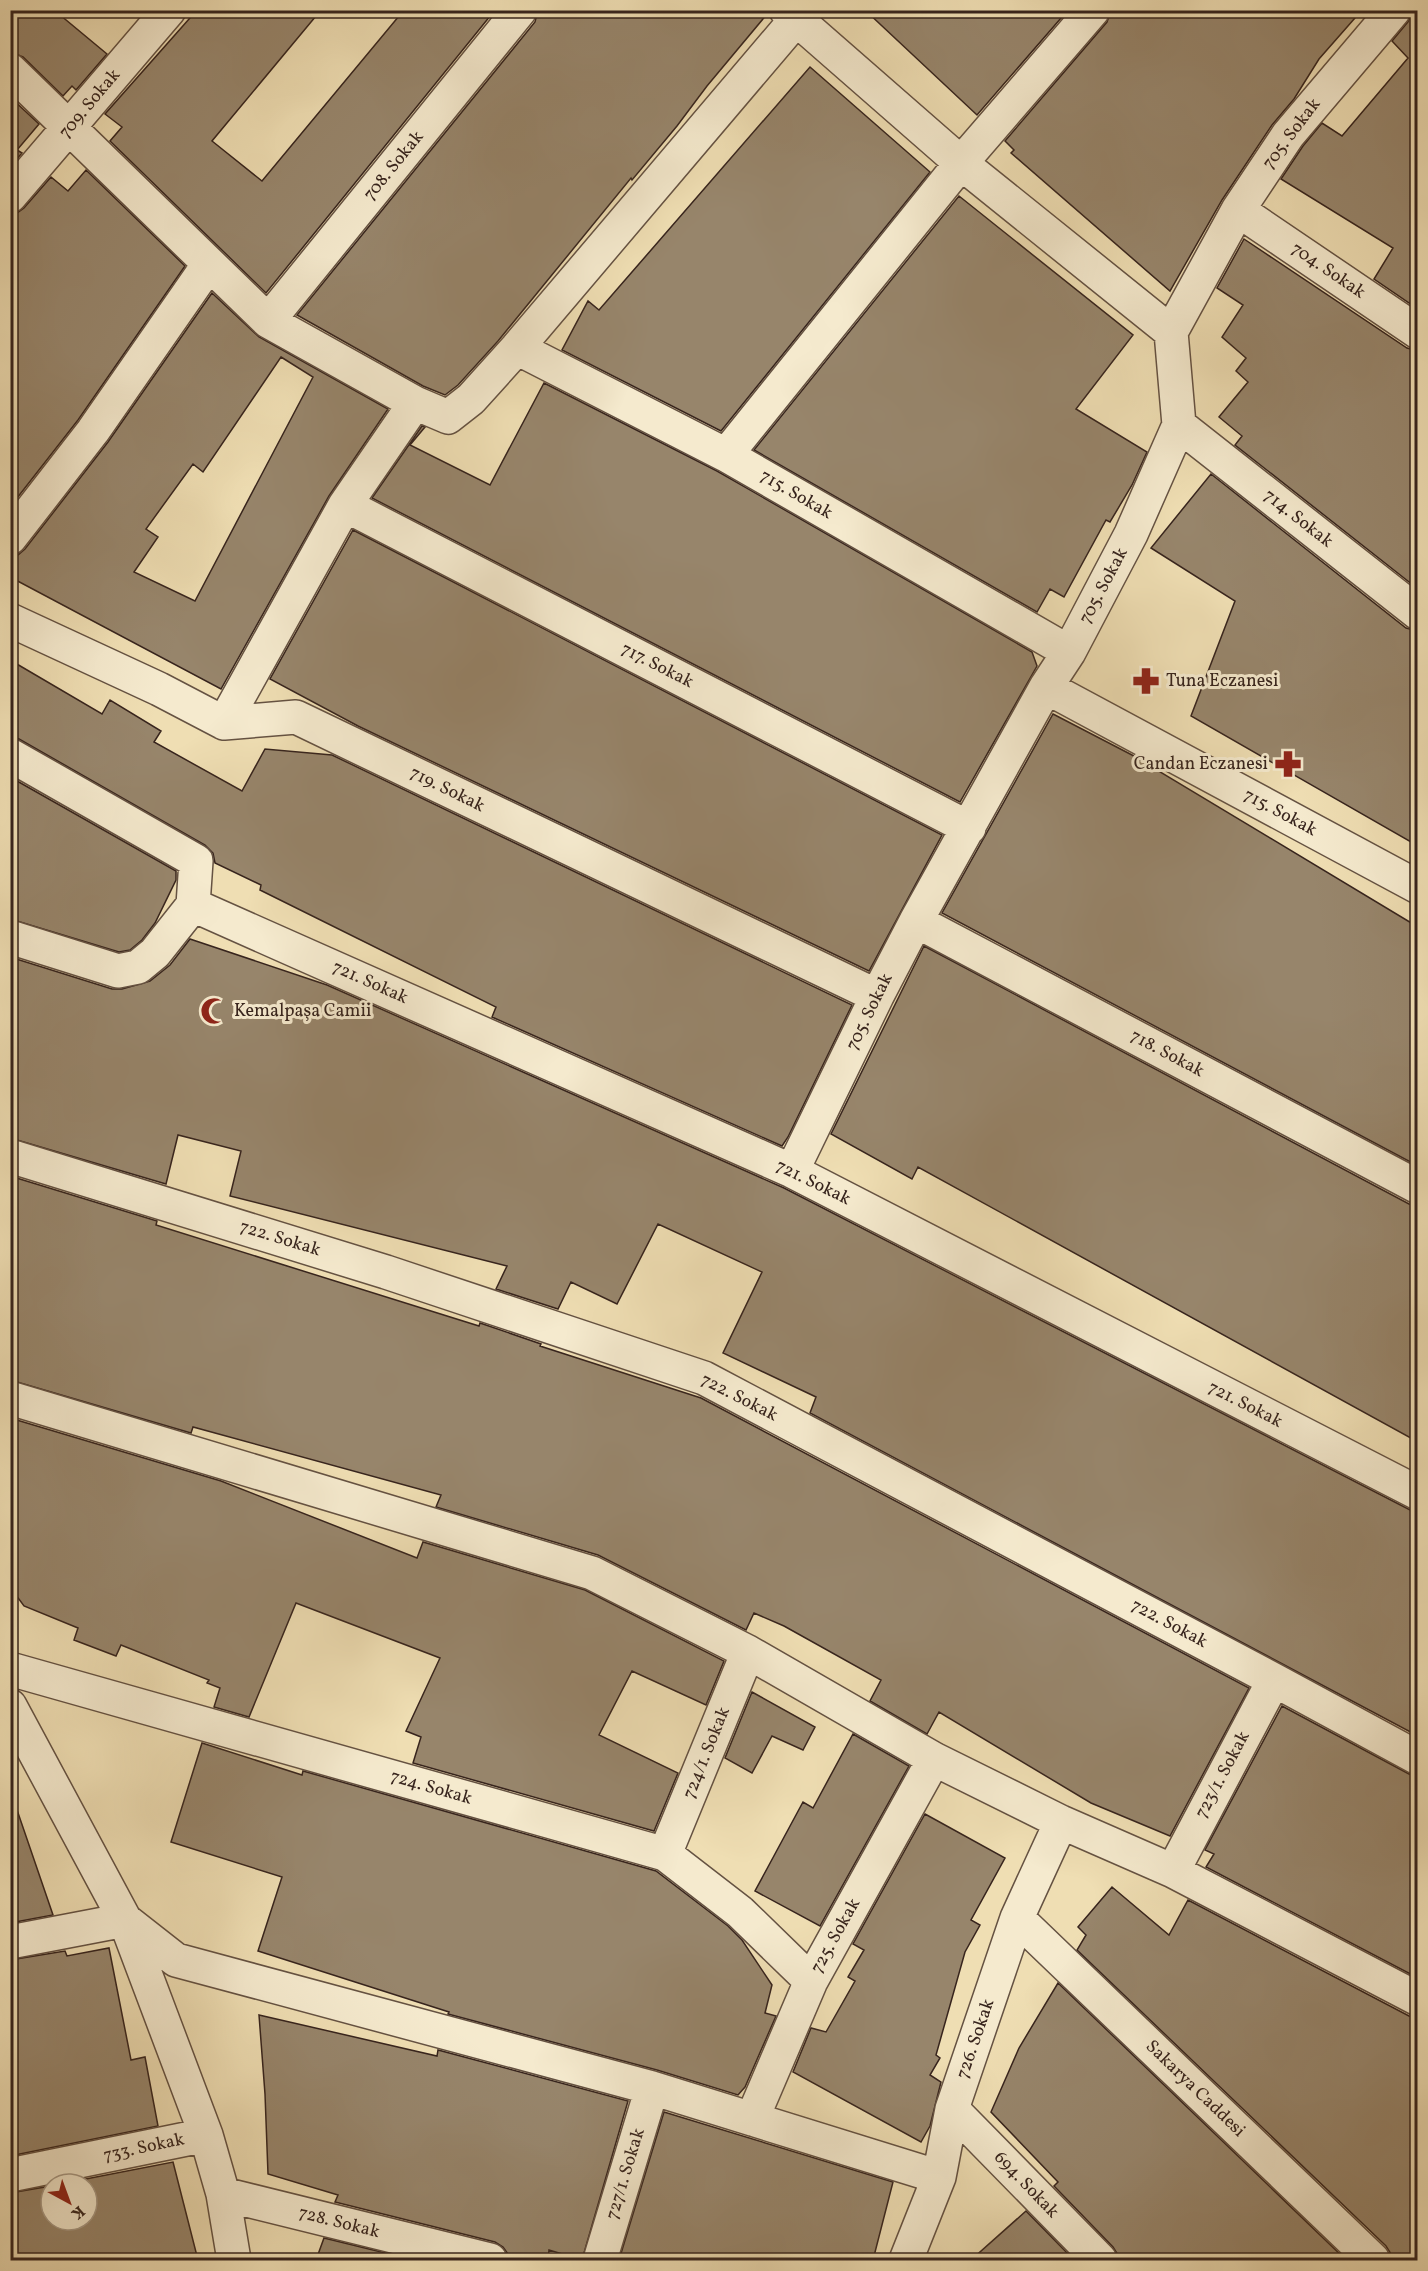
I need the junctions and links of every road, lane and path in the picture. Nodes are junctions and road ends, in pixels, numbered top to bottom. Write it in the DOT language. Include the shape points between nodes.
graph roads {
  1 [pos="169,10"];
  2 [pos="520,10"];
  3 [pos="1093,10"];
  4 [pos="1394,10"];
  5 [pos="796,13"];
  6 [pos="10,70"];
  7 [pos="70,129"];
  8 [pos="961,163"];
  9 [pos="10,196"];
  10 [pos="1238,210"];
  11 [pos="209,264"];
  12 [pos="268,321"];
  13 [pos="1171,332"];
  14 [pos="1418,332"];
  15 [pos="517,348"];
  16 [pos="415,403"];
  17 [pos="1179,425"];
  18 [pos="726,455"];
  19 [pos="345,505"];
  20 [pos="10,538"];
  21 [pos="1418,613"];
  22 [pos="10,620"];
  23 [pos="1069,652"];
  24 [pos="1047,687"];
  25 [pos="224,723"];
  26 [pos="10,755"];
  27 [pos="969,828"];
  28 [pos="1418,887"];
  29 [pos="193,905"];
  30 [pos="916,921"];
  31 [pos="10,937"];
  32 [pos="877,996"];
  33 [pos="10,1156"];
  34 [pos="792,1172"];
  35 [pos="1418,1187"];
  36 [pos="10,1398"];
  37 [pos="1418,1493"];
  38 [pos="748,1652"];
  39 [pos="10,1669"];
  40 [pos="1274,1680"];
  41 [pos="10,1706"];
  42 [pos="1418,1758"];
  43 [pos="934,1759"];
  44 [pos="1062,1822"];
  45 [pos="665,1854"];
  46 [pos="1173,1871"];
  47 [pos="1017,1918"];
  48 [pos="125,1920"];
  49 [pos="10,1942"];
  50 [pos="811,1981"];
  51 [pos="1418,1999"];
  52 [pos="652,2088"];
  53 [pos="952,2109"];
  54 [pos="752,2119"];
  55 [pos="206,2135"];
  56 [pos="10,2175"];
  57 [pos="939,2177"];
  58 [pos="223,2194"];
  59 [pos="234,2260"];
  60 [pos="490,2260"];
  61 [pos="600,2260"];
  62 [pos="906,2260"];
  63 [pos="1100,2260"];
  64 [pos="1373,2260"];
  1 -- 7 [label="street, 709. Sokak"];
  2 -- 12 [label="street, 708. Sokak"];
  3 -- 8 [label="street"];
  4 -- 10 [label="street, 705. Sokak" via="1288,135"];
  5 -- 8 [label="street"];
  5 -- 15 [label="street"];
  6 -- 7 [label="street"];
  7 -- 9 [label="street, 709. Sokak"];
  7 -- 11 [label="street"];
  8 -- 13 [label="street"];
  8 -- 18 [label="street"];
  10 -- 13 [label="street, 705. Sokak"];
  10 -- 14 [label="street, 704. Sokak"];
  11 -- 12 [label="street"];
  11 -- 20 [label="street" via="93,431"];
  12 -- 16 [label="street"];
  13 -- 17 [label="street, 705. Sokak"];
  15 -- 16 [label="street" via="471,399 448,417"];
  15 -- 18 [label="street, 715. Sokak"];
  16 -- 19 [label="street"];
  17 -- 21 [label="street, 714. Sokak"];
  17 -- 23 [label="street, 705. Sokak" via="1131,534"];
  18 -- 23 [label="street, 715. Sokak"];
  19 -- 25 [label="street"];
  19 -- 27 [label="street, 717. Sokak"];
  22 -- 25 [label="street"];
  23 -- 24 [label="street, 705. Sokak"];
  24 -- 27 [label="street, 705. Sokak"];
  24 -- 28 [label="street, 715. Sokak"];
  25 -- 32 [label="street, 719. Sokak" via="296,717"];
  26 -- 29 [label="street" via="196,861"];
  27 -- 30 [label="street, 705. Sokak"];
  29 -- 31 [label="street" via="155,953 138,967 118,971"];
  29 -- 34 [label="street, 721. Sokak"];
  30 -- 32 [label="street, 705. Sokak"];
  30 -- 35 [label="street, 718. Sokak"];
  32 -- 34 [label="street, 705. Sokak"];
  33 -- 40 [label="street, 722. Sokak" via="386,1272 704,1378"];
  34 -- 37 [label="street, 721. Sokak"];
  36 -- 38 [label="street" via="592,1573"];
  38 -- 43 [label="street"];
  38 -- 45 [label="street, 724/1. Sokak"];
  39 -- 45 [label="street, 724. Sokak"];
  40 -- 42 [label="street, 722. Sokak"];
  40 -- 46 [label="street, 723/1. Sokak"];
  41 -- 48 [label="street"];
  43 -- 44 [label="street"];
  43 -- 50 [label="street, 725. Sokak"];
  44 -- 46 [label="street"];
  44 -- 47 [label="street, 726. Sokak"];
  45 -- 50 [label="street, 724. Sokak" via="740,1912"];
  46 -- 51 [label="street"];
  47 -- 53 [label="street, 726. Sokak"];
  47 -- 64 [label="street, Sakarya Caddesi"];
  48 -- 49 [label="street"];
  48 -- 52 [label="street" via="176,1960"];
  48 -- 55 [label="street"];
  50 -- 54 [label="street, 725. Sokak"];
  52 -- 54 [label="street"];
  52 -- 61 [label="street, 727/1. Sokak"];
  53 -- 57 [label="street, 726. Sokak"];
  53 -- 63 [label="street, 694. Sokak"];
  54 -- 57 [label="street"];
  55 -- 56 [label="street, 733. Sokak"];
  55 -- 58 [label="street"];
  57 -- 62 [label="street, 726. Sokak"];
  58 -- 59 [label="street"];
  58 -- 60 [label="street, 728. Sokak"];
}
